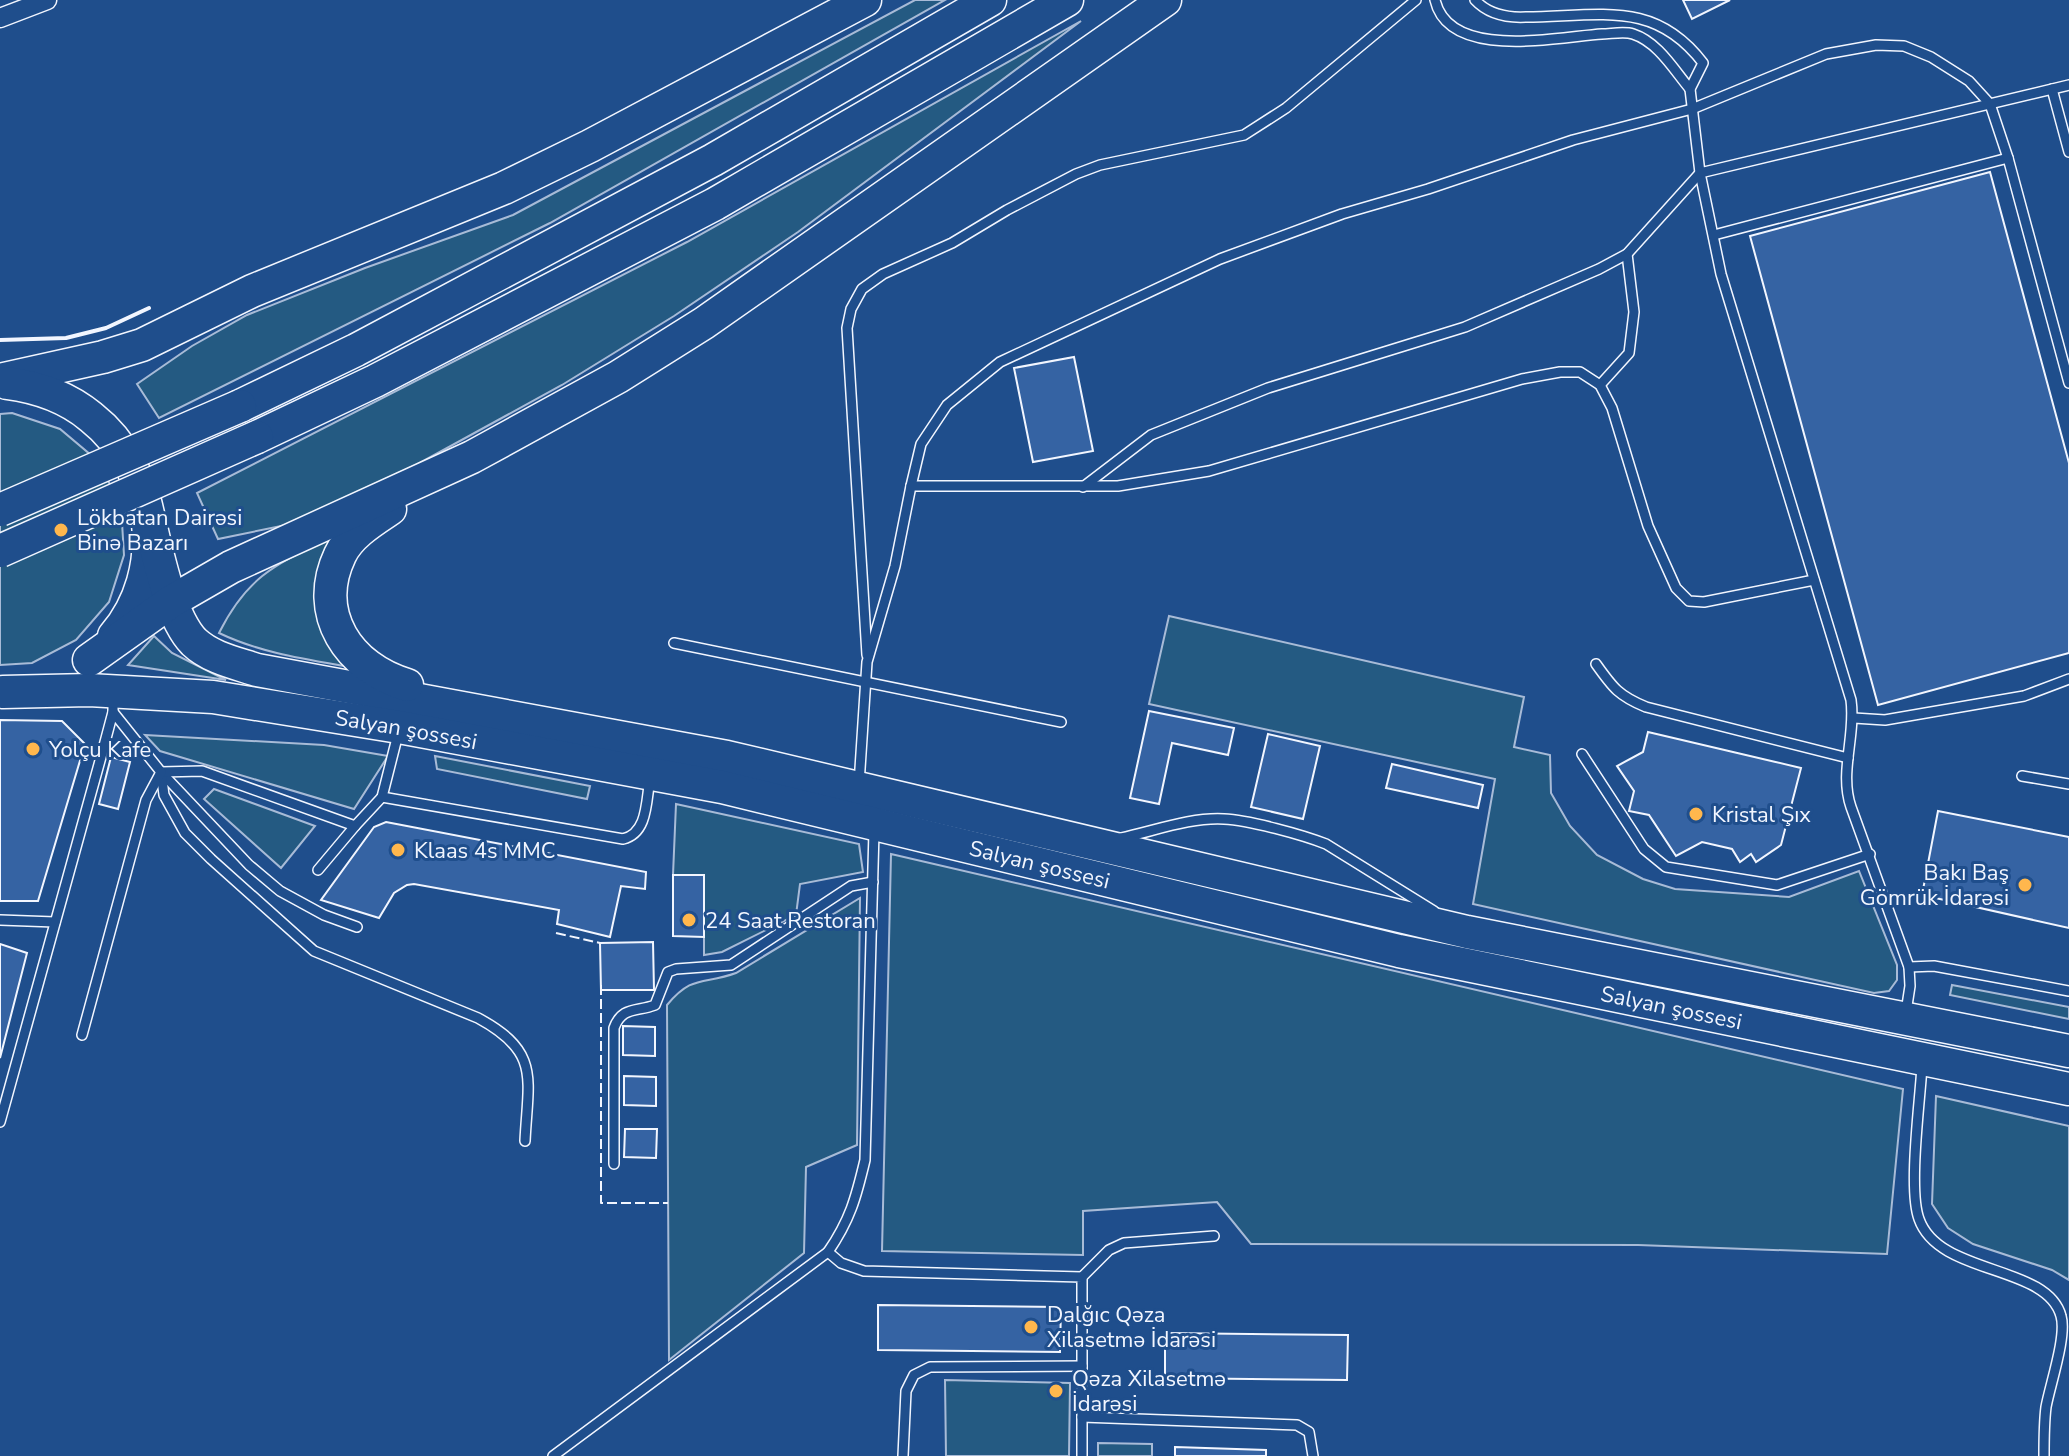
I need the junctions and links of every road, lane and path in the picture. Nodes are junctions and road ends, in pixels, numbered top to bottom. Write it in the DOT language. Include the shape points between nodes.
graph roads {
  1 [pos="47,0"];
  2 [pos="865,0"];
  3 [pos="990,0"];
  4 [pos="1067,0"];
  5 [pos="1165,0"];
  6 [pos="1416,0"];
  7 [pos="1435,0"];
  8 [pos="1475,0"];
  9 [pos="0,18"];
  10 [pos="2069,85"];
  11 [pos="1690,89"];
  12 [pos="2052,89"];
  13 [pos="1990,104"];
  14 [pos="1692,109"];
  15 [pos="2069,152"];
  16 [pos="2008,158"];
  17 [pos="1700,173"];
  18 [pos="1714,235"];
  19 [pos="1627,254"];
  20 [pos="0,381"];
  21 [pos="2069,383"];
  22 [pos="1600,385"];
  23 [pos="472,457"];
  24 [pos="911,486"];
  25 [pos="1082,488"];
  26 [pos="143,494"];
  27 [pos="0,510"];
  28 [pos="0,551"];
  29 [pos="1814,580"];
  30 [pos="172,601"];
  31 [pos="674,643"];
  32 [pos="89,660"];
  33 [pos="867,662"];
  34 [pos="1596,664"];
  35 [pos="2069,679"];
  36 [pos="866,681"];
  37 [pos="2,692"];
  38 [pos="113,701"];
  39 [pos="1854,718"];
  40 [pos="530,719"];
  41 [pos="1061,722"];
  42 [pos="399,727"];
  43 [pos="1582,754"];
  44 [pos="1848,758"];
  45 [pos="161,772"];
  46 [pos="651,773"];
  47 [pos="2022,776"];
  48 [pos="2069,784"];
  49 [pos="859,787"];
  50 [pos="382,797"];
  51 [pos="875,824"];
  52 [pos="355,826"];
  53 [pos="1093,844"];
  54 [pos="1870,854"];
  55 [pos="318,870"];
  56 [pos="873,882"];
  57 [pos="0,920"];
  58 [pos="55,922"];
  59 [pos="357,927"];
  60 [pos="1467,932"];
  61 [pos="1909,967"];
  62 [pos="2069,991"];
  63 [pos="1905,1019"];
  64 [pos="82,1035"];
  65 [pos="2069,1051"];
  66 [pos="1922,1059"];
  67 [pos="2069,1089"];
  68 [pos="3,1098"];
  69 [pos="0,1122"];
  70 [pos="525,1141"];
  71 [pos="614,1164"];
  72 [pos="1214,1236"];
  73 [pos="828,1252"];
  74 [pos="1082,1277"];
  75 [pos="1082,1366"];
  76 [pos="1082,1417"];
  77 [pos="553,1456"];
  78 [pos="903,1456"];
  79 [pos="1082,1456"];
  80 [pos="1313,1456"];
  81 [pos="2044,1456"];
  1 -- 9 [label="street"];
  2 -- 20 [label="highway" via="504,188 252,291 142,345"];
  3 -- 27 [label="highway, bridge" via="699,167 356,350"];
  4 -- 28 [label="highway, bridge" via="715,204 375,381"];
  5 -- 23 [label="highway" via="704,323"];
  6 -- 33 [label="lane" via="1286,108 1244,135 1076,174 862,289 847,328"];
  7 -- 11 [label="lane" via="1445,22 1468,36 1501,43 1631,33 1653,45"];
  8 -- 11 [label="lane" via="1505,18 1640,8 1666,19 1691,42 1703,63"];
  10 -- 12 [label="lane"];
  11 -- 14 [label="lane"];
  12 -- 13 [label="lane"];
  12 -- 15 [label="lane"];
  13 -- 14 [label="lane" via="1969,81 1931,57 1904,46 1876,45 1826,54"];
  13 -- 16 [label="lane"];
  13 -- 17 [label="lane"];
  14 -- 17 [label="lane"];
  14 -- 24 [label="lane" via="1573,140 1342,214 1220,259 1068,329 1000,362 947,405 921,444"];
  16 -- 18 [label="lane"];
  16 -- 21 [label="lane"];
  17 -- 18 [label="lane"];
  17 -- 19 [label="lane"];
  18 -- 29 [label="lane" via="1721,274"];
  19 -- 22 [label="lane" via="1634,312 1629,353"];
  19 -- 25 [label="lane" via="1465,327 1268,388 1151,435"];
  20 -- 26 [label="highway" via="43,390 92,417 129,460"];
  22 -- 25 [label="lane" via="1580,372 1548,374 1209,471"];
  22 -- 29 [label="lane" via="1648,526 1676,588 1689,601"];
  23 -- 30 [label="highway" via="268,549"];
  23 -- 40 [label="highway" via="353,536 340,554 331,608 353,655 372,669 397,682"];
  24 -- 25 [label="lane"];
  24 -- 33 [label="lane"];
  26 -- 30 [label="highway"];
  26 -- 32 [label="highway" via="149,553 139,594 119,631"];
  29 -- 39 [label="lane"];
  30 -- 32 [label="highway"];
  30 -- 40 [label="highway" via="195,642 230,662"];
  31 -- 36 [label="lane"];
  32 -- 37 [label="highway" via="49,683"];
  33 -- 36 [label="lane"];
  34 -- 44 [label="lane" via="1614,691 1646,707"];
  35 -- 39 [label="lane" via="2024,696 1885,720"];
  36 -- 41 [label="lane"];
  36 -- 49 [label="lane"];
  37 -- 38 [label="highway, Salyan şossesi"];
  38 -- 42 [label="highway, Salyan şossesi" via="213,697"];
  38 -- 45 [label="lane"];
  38 -- 58 [label="lane"];
  39 -- 44 [label="lane"];
  40 -- 49 [label="highway, Salyan şossesi"];
  42 -- 46 [label="highway, Salyan şossesi"];
  42 -- 50 [label="lane"];
  43 -- 54 [label="lane" via="1644,849 1666,867 1777,885"];
  44 -- 54 [label="lane" via="1848,800"];
  45 -- 52 [label="lane" via="202,771"];
  45 -- 59 [label="lane" via="280,891"];
  45 -- 64 [label="lane" via="146,800"];
  45 -- 70 [label="lane" via="164,795 185,833 314,951 502,1030 522,1051 528,1076"];
  46 -- 50 [label="lane" via="641,827 623,839"];
  46 -- 51 [label="highway, Salyan şossesi"];
  47 -- 48 [label="lane"];
  49 -- 53 [label="highway, Salyan şossesi"];
  50 -- 52 [label="lane"];
  51 -- 56 [label="lane"];
  51 -- 66 [label="highway, Salyan şossesi" via="1399,951"];
  52 -- 55 [label="lane"];
  53 -- 60 [label="highway, Salyan şossesi"];
  53 -- 60 [label="lane" via="1226,819 1309,837"];
  54 -- 61 [label="lane"];
  56 -- 71 [label="lane" via="851,886 731,965 668,972 655,1005 633,1009 618,1019"];
  56 -- 73 [label="lane" via="865,1160 846,1226"];
  57 -- 58 [label="lane"];
  58 -- 68 [label="lane"];
  60 -- 63 [label="highway, Salyan şossesi"];
  61 -- 62 [label="lane" via="1934,966"];
  61 -- 63 [label="lane"];
  63 -- 65 [label="highway, Salyan şossesi"];
  66 -- 67 [label="highway, Salyan şossesi"];
  66 -- 81 [label="lane" via="1914,1196 1919,1221 1933,1241 1960,1259 2028,1283 2061,1315"];
  68 -- 69 [label="lane"];
  72 -- 74 [label="lane" via="1124,1243"];
  73 -- 74 [label="lane" via="864,1271"];
  73 -- 77 [label="lane"];
  74 -- 75 [label="lane"];
  75 -- 76 [label="lane"];
  75 -- 78 [label="lane" via="930,1367 914,1375 906,1391"];
  76 -- 79 [label="lane"];
  76 -- 80 [label="lane" via="1297,1425 1309,1432"];
}
